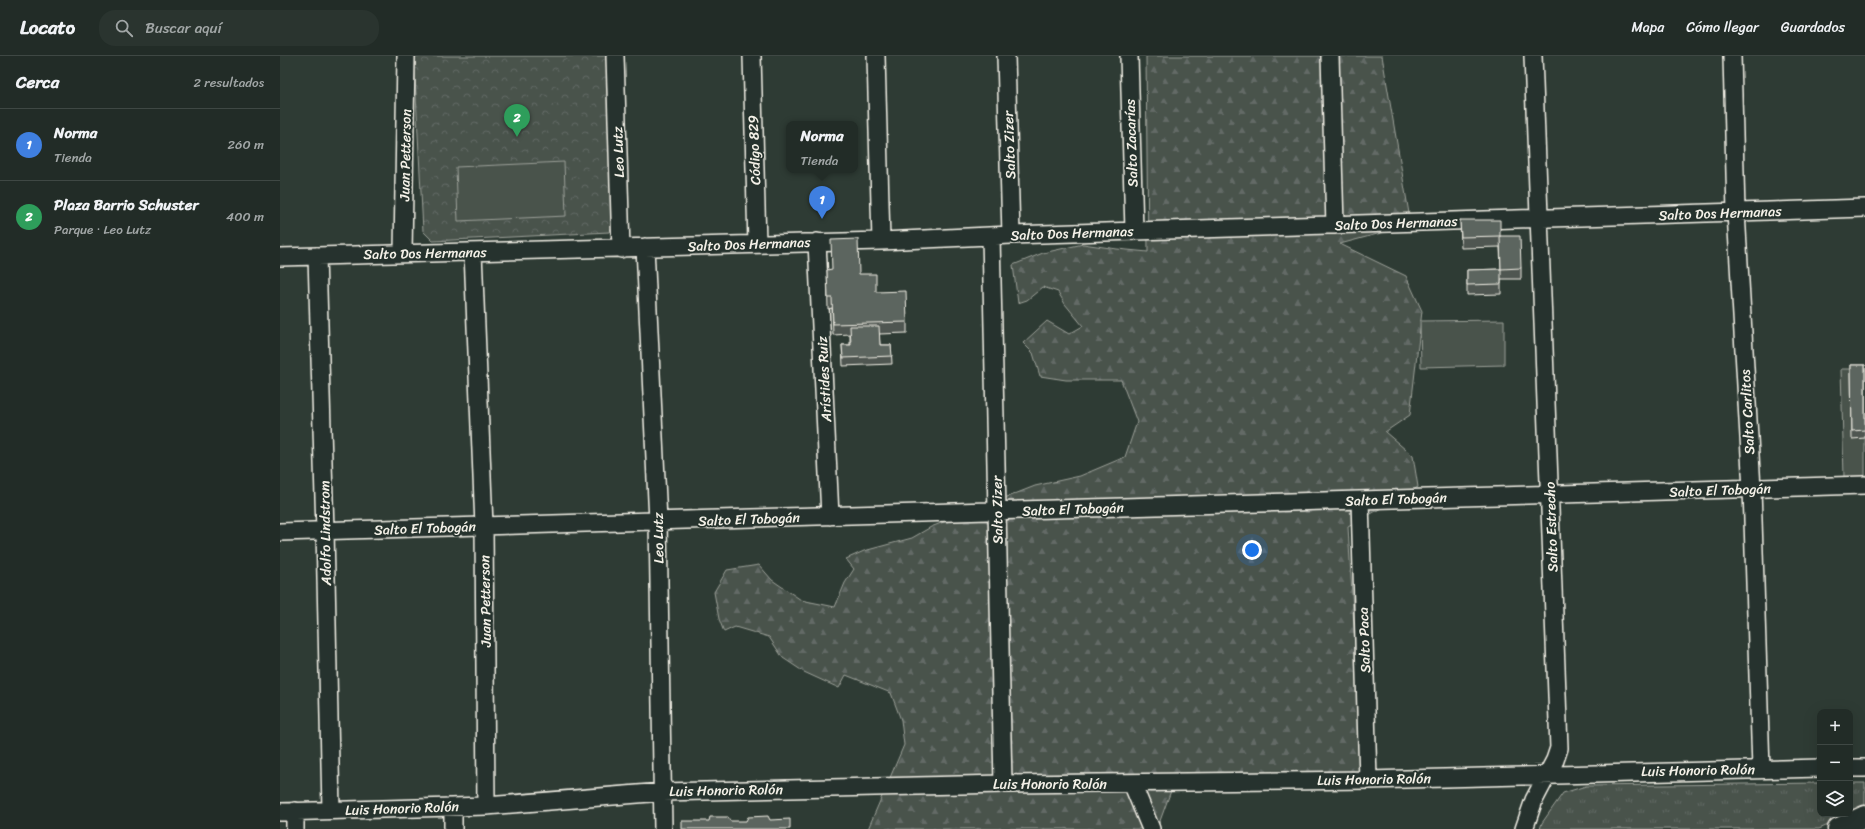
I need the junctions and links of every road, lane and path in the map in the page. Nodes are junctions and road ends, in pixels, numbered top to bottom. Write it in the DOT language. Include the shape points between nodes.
graph roads {
  1 [pos="406,56"];
  2 [pos="615,56"];
  3 [pos="752,56"];
  4 [pos="876,56"];
  5 [pos="1006,56"];
  6 [pos="1129,56"];
  7 [pos="1330,56"];
  8 [pos="1534,56"];
  9 [pos="1732,56"];
  10 [pos="1865,208"];
  11 [pos="1736,212"];
  12 [pos="1539,218"];
  13 [pos="1335,225"];
  14 [pos="1134,231"];
  15 [pos="1011,235"];
  16 [pos="991,236"];
  17 [pos="881,241"];
  18 [pos="817,242"];
  19 [pos="757,244"];
  20 [pos="645,247"];
  21 [pos="621,248"];
  22 [pos="473,252"];
  23 [pos="403,253"];
  24 [pos="317,256"];
  25 [pos="280,257"];
  26 [pos="1865,485"];
  27 [pos="1752,489"];
  28 [pos="1549,495"];
  29 [pos="1360,500"];
  30 [pos="997,511"];
  31 [pos="830,516"];
  32 [pos="658,521"];
  33 [pos="484,526"];
  34 [pos="325,531"];
  35 [pos="280,532"];
  36 [pos="1817,768"];
  37 [pos="1853,768"];
  38 [pos="1865,768"];
  39 [pos="1761,769"];
  40 [pos="1547,774"];
  41 [pos="1368,780"];
  42 [pos="1132,783"];
  43 [pos="1003,784"];
  44 [pos="663,792"];
  45 [pos="486,806"];
  46 [pos="453,807"];
  47 [pos="331,810"];
  48 [pos="287,812"];
  49 [pos="1865,817"];
  50 [pos="295,829"];
  51 [pos="453,829"];
  52 [pos="663,829"];
  53 [pos="1151,829"];
  54 [pos="1524,829"];
  55 [pos="1839,829"];
  1 -- 23 [label="street, Juan Petterson"];
  2 -- 21 [label="street, Leo Lutz"];
  3 -- 19 [label="street, Código 829"];
  4 -- 17 [label="street"];
  5 -- 15 [label="street, Salto Zizer"];
  6 -- 14 [label="street, Salto Zacarías"];
  7 -- 13 [label="street"];
  8 -- 12 [label="street, Salto Estrecho"];
  9 -- 11 [label="street, Salto Carlitos"];
  10 -- 11 [label="street, Salto Dos Hermanas"];
  11 -- 12 [label="street, Salto Dos Hermanas"];
  11 -- 27 [label="street, Salto Carlitos"];
  12 -- 13 [label="street, Salto Dos Hermanas"];
  12 -- 28 [label="street, Salto Estrecho"];
  13 -- 14 [label="street, Salto Dos Hermanas"];
  14 -- 15 [label="street, Salto Dos Hermanas"];
  15 -- 16 [label="street, Salto Dos Hermanas"];
  16 -- 17 [label="street, Salto Dos Hermanas"];
  16 -- 30 [label="street, Salto Zizer"];
  17 -- 18 [label="street, Salto Dos Hermanas"];
  18 -- 19 [label="street, Salto Dos Hermanas"];
  18 -- 31 [label="street, Arístides Ruiz"];
  19 -- 20 [label="street, Salto Dos Hermanas"];
  20 -- 21 [label="street, Salto Dos Hermanas"];
  20 -- 32 [label="street, Leo Lutz"];
  21 -- 22 [label="street, Salto Dos Hermanas"];
  22 -- 23 [label="street, Salto Dos Hermanas"];
  22 -- 33 [label="street, Juan Petterson"];
  23 -- 24 [label="street, Salto Dos Hermanas"];
  24 -- 25 [label="street, Salto Dos Hermanas"];
  24 -- 34 [label="street, Adolfo Lindstrom"];
  26 -- 27 [label="street, Salto El Tobogán"];
  27 -- 28 [label="street, Salto El Tobogán"];
  27 -- 39 [label="street, Salto Carlitos"];
  28 -- 29 [label="street, Salto El Tobogán"];
  28 -- 40 [label="street, Salto Estrecho" via="1559,748 1556,760"];
  29 -- 30 [label="street, Salto El Tobogán"];
  29 -- 41 [label="street, Salto Paca"];
  30 -- 31 [label="street, Salto El Tobogán"];
  30 -- 43 [label="street, Salto Zizer"];
  31 -- 32 [label="street, Salto El Tobogán"];
  32 -- 33 [label="street, Salto El Tobogán"];
  32 -- 44 [label="street, Leo Lutz"];
  33 -- 34 [label="street, Salto El Tobogán"];
  33 -- 45 [label="street, Juan Petterson"];
  34 -- 35 [label="street, Salto El Tobogán"];
  34 -- 47 [label="street, Adolfo Lindstrom"];
  36 -- 39 [label="street, Luis Honorio Rolón"];
  37 -- 38 [label="street"];
  39 -- 40 [label="street, Luis Honorio Rolón"];
  40 -- 41 [label="street, Luis Honorio Rolón"];
  40 -- 54 [label="street, Salto Estrecho"];
  41 -- 42 [label="street, Luis Honorio Rolón"];
  42 -- 43 [label="street, Luis Honorio Rolón"];
  42 -- 53 [label="street"];
  43 -- 44 [label="street, Luis Honorio Rolón"];
  44 -- 45 [label="street, Luis Honorio Rolón"];
  44 -- 52 [label="street, Leo Lutz"];
  45 -- 46 [label="street, Luis Honorio Rolón"];
  46 -- 47 [label="street, Luis Honorio Rolón"];
  46 -- 51 [label="street"];
  47 -- 48 [label="street, Luis Honorio Rolón"];
  48 -- 50 [label="street"];
  49 -- 55 [label="main road"];
}
